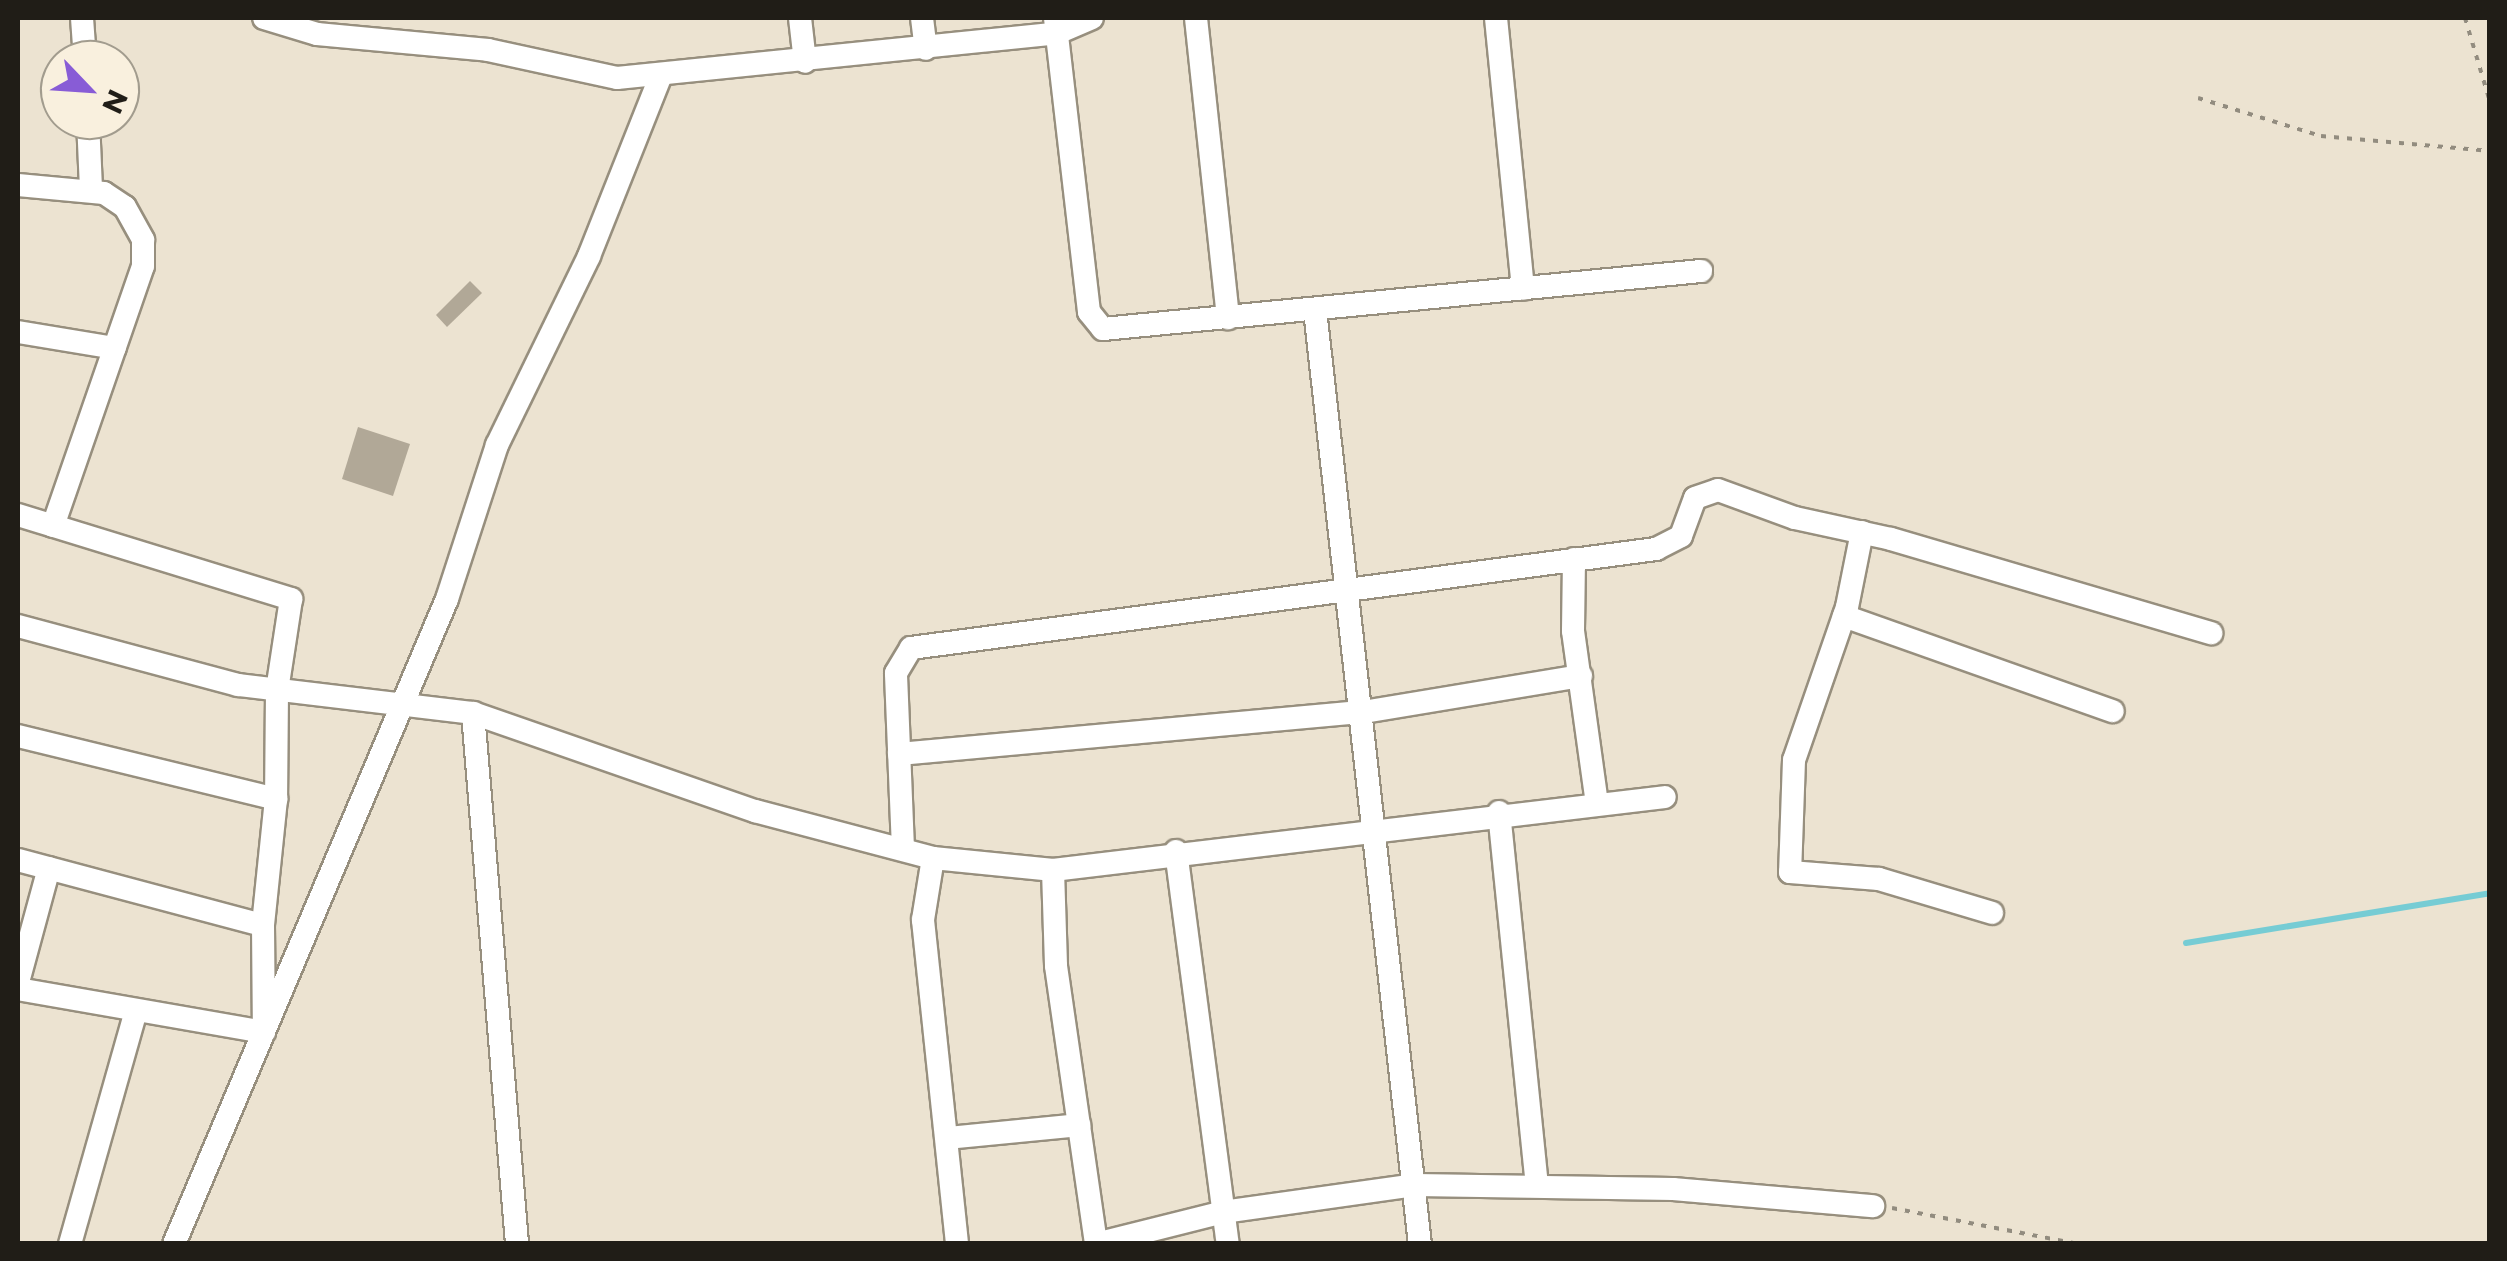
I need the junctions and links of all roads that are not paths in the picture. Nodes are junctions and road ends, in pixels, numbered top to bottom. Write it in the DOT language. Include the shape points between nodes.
graph roads {
  1 [pos="264,18"];
  2 [pos="800,18"];
  3 [pos="922,18"];
  4 [pos="1092,18"];
  5 [pos="1196,18"];
  6 [pos="1496,18"];
  7 [pos="1056,25"];
  8 [pos="926,49"];
  9 [pos="805,62"];
  10 [pos="660,78"];
  11 [pos="89,140"];
  12 [pos="18,185"];
  13 [pos="91,190"];
  14 [pos="1701,271"];
  15 [pos="1524,289"];
  16 [pos="1315,310"];
  17 [pos="1228,318"];
  18 [pos="18,332"];
  19 [pos="115,348"];
  20 [pos="18,515"];
  21 [pos="53,526"];
  22 [pos="1862,532"];
  23 [pos="1574,559"];
  24 [pos="1348,591"];
  25 [pos="1844,616"];
  26 [pos="18,626"];
  27 [pos="2212,633"];
  28 [pos="1581,676"];
  29 [pos="277,691"];
  30 [pos="403,704"];
  31 [pos="2114,711"];
  32 [pos="1363,712"];
  33 [pos="473,714"];
  34 [pos="18,736"];
  35 [pos="899,754"];
  36 [pos="1665,797"];
  37 [pos="276,799"];
  38 [pos="1597,803"];
  39 [pos="1500,812"];
  40 [pos="1375,828"];
  41 [pos="903,849"];
  42 [pos="1176,851"];
  43 [pos="932,858"];
  44 [pos="18,860"];
  45 [pos="49,868"];
  46 [pos="1053,870"];
  47 [pos="1992,913"];
  48 [pos="263,924"];
  49 [pos="18,986"];
  50 [pos="136,1011"];
  51 [pos="264,1032"];
  52 [pos="1079,1125"];
  53 [pos="947,1138"];
  54 [pos="1537,1183"];
  55 [pos="1416,1185"];
  56 [pos="1873,1206"];
  57 [pos="1223,1212"];
  58 [pos="70,1244"];
  59 [pos="174,1244"];
  60 [pos="517,1244"];
  61 [pos="957,1244"];
  62 [pos="1096,1244"];
  63 [pos="1228,1244"];
  64 [pos="1420,1244"];
  1 -- 10 [label="street" via="318,34 488,50 617,78"];
  2 -- 9 [label="street"];
  3 -- 8 [label="street"];
  4 -- 7 [label="street"];
  5 -- 17 [label="street"];
  6 -- 15 [label="street"];
  7 -- 8 [label="street"];
  7 -- 17 [label="street" via="1092,319 1111,330"];
  8 -- 9 [label="street"];
  9 -- 10 [label="street"];
  10 -- 30 [label="street" via="590,256 498,445 447,599"];
  11 -- 13 [label="street"];
  12 -- 13 [label="street"];
  13 -- 19 [label="street" via="125,207 143,240 143,266"];
  14 -- 15 [label="street"];
  15 -- 16 [label="street"];
  16 -- 17 [label="street"];
  16 -- 24 [label="street"];
  18 -- 19 [label="street"];
  19 -- 21 [label="street"];
  20 -- 21 [label="street"];
  21 -- 29 [label="street" via="291,599"];
  22 -- 23 [label="street" via="1794,518 1718,490 1695,498 1682,536 1656,549"];
  22 -- 25 [label="street"];
  22 -- 27 [label="street"];
  23 -- 24 [label="street"];
  23 -- 28 [label="street"];
  24 -- 32 [label="street"];
  24 -- 35 [label="street" via="911,648 897,665"];
  25 -- 31 [label="street"];
  25 -- 47 [label="street" via="1794,760 1790,872 1879,879"];
  26 -- 29 [label="street"];
  28 -- 32 [label="street"];
  28 -- 38 [label="street"];
  29 -- 30 [label="street"];
  29 -- 37 [label="street"];
  30 -- 33 [label="street"];
  30 -- 51 [label="street"];
  32 -- 35 [label="street"];
  32 -- 40 [label="street"];
  33 -- 41 [label="street" via="754,812"];
  33 -- 60 [label="street"];
  34 -- 37 [label="street"];
  35 -- 41 [label="street"];
  36 -- 38 [label="street"];
  37 -- 48 [label="street"];
  38 -- 39 [label="street"];
  39 -- 40 [label="street"];
  39 -- 54 [label="street"];
  40 -- 42 [label="street"];
  40 -- 55 [label="street"];
  41 -- 43 [label="street"];
  42 -- 46 [label="street"];
  42 -- 57 [label="street"];
  43 -- 46 [label="street"];
  43 -- 53 [label="street" via="923,920"];
  44 -- 45 [label="street"];
  45 -- 48 [label="street"];
  45 -- 49 [label="street"];
  46 -- 52 [label="street" via="1056,966"];
  48 -- 51 [label="street"];
  49 -- 50 [label="street"];
  50 -- 51 [label="street"];
  50 -- 58 [label="street"];
  51 -- 59 [label="street"];
  52 -- 53 [label="street"];
  52 -- 62 [label="street"];
  53 -- 61 [label="street"];
  54 -- 55 [label="street"];
  54 -- 56 [label="street"];
  55 -- 57 [label="street"];
  55 -- 64 [label="street"];
  57 -- 62 [label="street"];
  57 -- 63 [label="street"];
}
